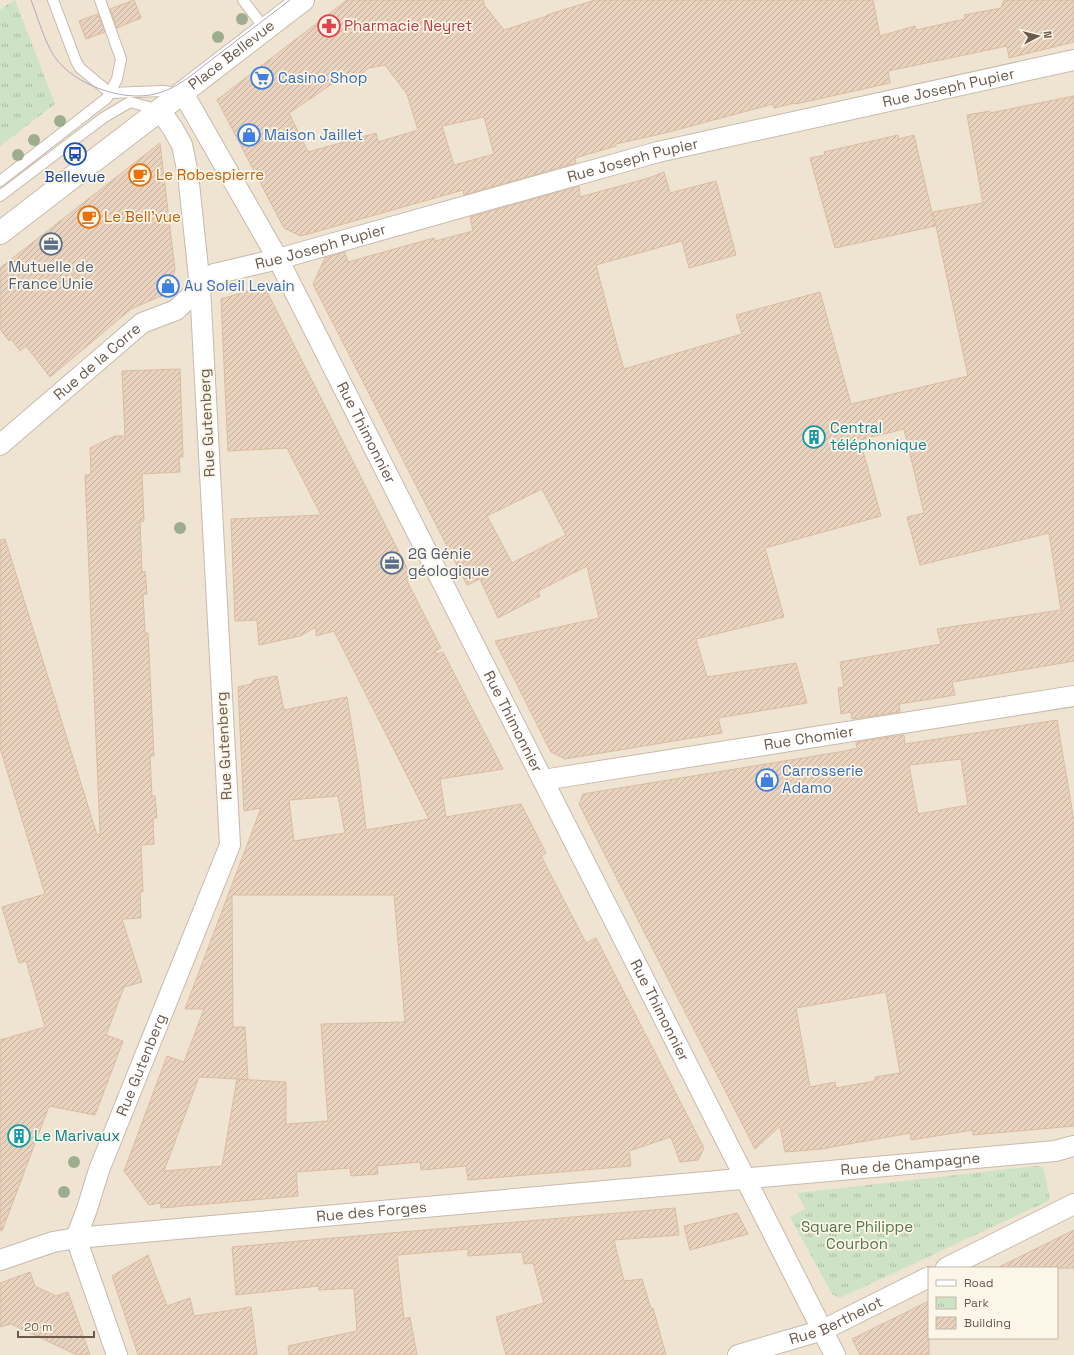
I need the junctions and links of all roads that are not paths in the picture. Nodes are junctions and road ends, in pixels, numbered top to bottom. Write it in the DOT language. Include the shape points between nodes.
graph roads {
  1 [pos="53,0"];
  2 [pos="100,0"];
  3 [pos="244,0"];
  4 [pos="303,0"];
  5 [pos="265,29"];
  6 [pos="1074,60"];
  7 [pos="110,93"];
  8 [pos="183,93"];
  9 [pos="160,110"];
  10 [pos="107,116"];
  11 [pos="0,180"];
  12 [pos="0,196"];
  13 [pos="0,233"];
  14 [pos="278,259"];
  15 [pos="200,287"];
  16 [pos="0,444"];
  17 [pos="1074,696"];
  18 [pos="542,780"];
  19 [pos="1074,1146"];
  20 [pos="746,1179"];
  21 [pos="1074,1204"];
  22 [pos="76,1238"];
  23 [pos="0,1260"];
  24 [pos="948,1267"];
  25 [pos="928,1277"];
  26 [pos="822,1330"];
  27 [pos="117,1355"];
  28 [pos="738,1355"];
  29 [pos="835,1355"];
  1 -- 7 [label="lane" via="80,68"];
  2 -- 7 [label="lane" via="121,59 117,79"];
  3 -- 5 [label="lane"];
  4 -- 5 [label="main road, Place Bellevue"];
  5 -- 8 [label="main road, Place Bellevue"];
  6 -- 14 [label="street, Rue Joseph Pupier" via="658,152"];
  7 -- 8 [label="lane"];
  7 -- 10 [label="lane"];
  7 -- 11 [label="lane" via="107,98"];
  8 -- 9 [label="main road, Place Bellevue"];
  8 -- 14 [label="street, Rue Thimonnier"];
  9 -- 10 [label="lane" via="130,102"];
  9 -- 13 [label="main road, Place Bellevue"];
  9 -- 15 [label="street, Rue Gutenberg" via="182,145 188,174"];
  10 -- 12 [label="lane"];
  14 -- 15 [label="street, Rue Joseph Pupier" via="214,274"];
  14 -- 18 [label="street, Rue Thimonnier"];
  15 -- 16 [label="street, Rue de la Corre" via="176,310 142,323"];
  15 -- 22 [label="street, Rue Gutenberg" via="230,845 99,1170"];
  17 -- 18 [label="street, Rue Chomier"];
  18 -- 20 [label="street, Rue Thimonnier"];
  19 -- 20 [label="street, Rue de Champagne" via="1055,1151"];
  20 -- 22 [label="street, Rue des Forges"];
  20 -- 26 [label="street, Rue Thimonnier"];
  21 -- 24 [label="street"];
  22 -- 23 [label="street, Rue des Forges" via="53,1242"];
  22 -- 27 [label="street"];
  25 -- 26 [label="street, Rue Berthelot"];
  26 -- 28 [label="street, Rue Berthelot"];
  26 -- 29 [label="street, Rue Thimonnier"];
}
